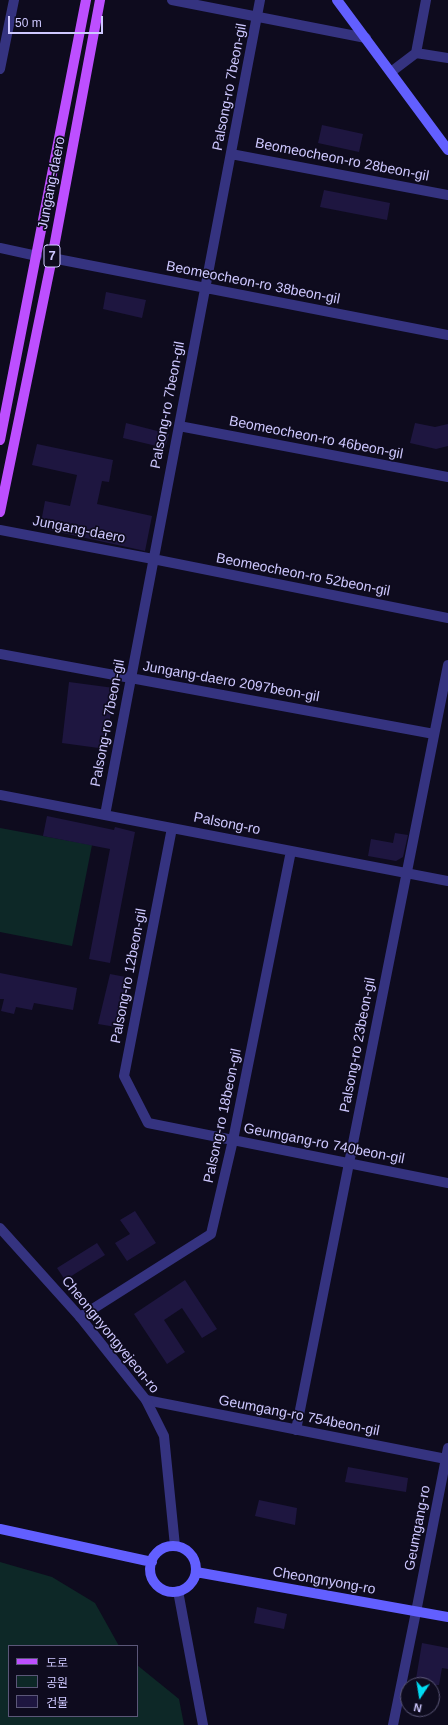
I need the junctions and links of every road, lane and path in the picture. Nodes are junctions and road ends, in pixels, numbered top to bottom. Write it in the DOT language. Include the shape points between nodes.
graph roads {
  1 [pos="14,0"];
  2 [pos="86,0"];
  3 [pos="100,0"];
  4 [pos="172,0"];
  5 [pos="260,0"];
  6 [pos="337,0"];
  7 [pos="426,0"];
  8 [pos="257,17"];
  9 [pos="366,38"];
  10 [pos="416,53"];
  11 [pos="448,58"];
  12 [pos="0,68"];
  13 [pos="391,72"];
  14 [pos="448,150"];
  15 [pos="231,154"];
  16 [pos="448,195"];
  17 [pos="0,248"];
  18 [pos="37,256"];
  19 [pos="52,258"];
  20 [pos="205,288"];
  21 [pos="448,335"];
  22 [pos="178,426"];
  23 [pos="0,440"];
  24 [pos="448,477"];
  25 [pos="0,512"];
  26 [pos="0,530"];
  27 [pos="153,558"];
  28 [pos="448,618"];
  29 [pos="0,654"];
  30 [pos="448,665"];
  31 [pos="131,678"];
  32 [pos="434,734"];
  33 [pos="0,795"];
  34 [pos="105,815"];
  35 [pos="172,828"];
  36 [pos="291,851"];
  37 [pos="407,873"];
  38 [pos="448,881"];
  39 [pos="148,1123"];
  40 [pos="233,1140"];
  41 [pos="349,1163"];
  42 [pos="448,1183"];
  43 [pos="0,1228"];
  44 [pos="80,1317"];
  45 [pos="146,1400"];
  46 [pos="296,1430"];
  47 [pos="448,1448"];
  48 [pos="446,1459"];
  49 [pos="0,1529"];
  50 [pos="174,1546"];
  51 [pos="152,1562"];
  52 [pos="196,1572"];
  53 [pos="178,1591"];
  54 [pos="416,1612"];
  55 [pos="448,1617"];
  56 [pos="204,1725"];
  57 [pos="393,1725"];
  1 -- 12 [label="street"];
  2 -- 18 [label="main road, Jungang-daero / 7"];
  3 -- 19 [label="main road, Jungang-daero / 7"];
  4 -- 8 [label="street"];
  5 -- 8 [label="street, Palsong-ro 7beon-gil"];
  6 -- 9 [label="main road"];
  7 -- 10 [label="street"];
  8 -- 9 [label="street"];
  8 -- 15 [label="street, Palsong-ro 7beon-gil"];
  9 -- 13 [label="main road"];
  10 -- 11 [label="street"];
  10 -- 13 [label="street"];
  13 -- 14 [label="main road"];
  15 -- 16 [label="street, Beomeocheon-ro 28beon-gil"];
  15 -- 20 [label="street, Palsong-ro 7beon-gil"];
  17 -- 18 [label="street"];
  18 -- 23 [label="main road, Jungang-daero / 7"];
  19 -- 20 [label="street, Beomeocheon-ro 38beon-gil"];
  19 -- 25 [label="main road, Jungang-daero / 7"];
  20 -- 21 [label="street, Beomeocheon-ro 38beon-gil"];
  20 -- 22 [label="street, Palsong-ro 7beon-gil"];
  22 -- 24 [label="street, Beomeocheon-ro 46beon-gil"];
  22 -- 27 [label="street, Palsong-ro 7beon-gil"];
  26 -- 27 [label="street, Jungang-daero"];
  27 -- 28 [label="street, Beomeocheon-ro 52beon-gil"];
  27 -- 31 [label="street, Palsong-ro 7beon-gil"];
  29 -- 31 [label="street, Jungang-daero 2097beon-gil"];
  30 -- 32 [label="street, Palsong-ro 23beon-gil"];
  31 -- 32 [label="street, Jungang-daero 2097beon-gil"];
  31 -- 34 [label="street, Palsong-ro 7beon-gil"];
  32 -- 37 [label="street, Palsong-ro 23beon-gil"];
  33 -- 34 [label="street, Palsong-ro"];
  34 -- 35 [label="street, Palsong-ro"];
  35 -- 36 [label="street, Palsong-ro"];
  35 -- 39 [label="street, Palsong-ro 12beon-gil" via="124,1076"];
  36 -- 37 [label="street, Palsong-ro"];
  36 -- 40 [label="street, Palsong-ro 18beon-gil"];
  37 -- 38 [label="street, Palsong-ro"];
  37 -- 41 [label="street, Palsong-ro 23beon-gil"];
  39 -- 40 [label="street, Geumgang-ro 740beon-gil"];
  40 -- 41 [label="street, Geumgang-ro 740beon-gil"];
  40 -- 44 [label="street, Palsong-ro 18beon-gil" via="211,1234"];
  41 -- 42 [label="street, Geumgang-ro 740beon-gil"];
  41 -- 46 [label="street, Palsong-ro 23beon-gil"];
  43 -- 44 [label="street, Cheongnyongyejeon-ro"];
  44 -- 45 [label="street, Cheongnyongyejeon-ro"];
  45 -- 46 [label="street, Geumgang-ro 754beon-gil"];
  45 -- 50 [label="street, Cheongnyongyejeon-ro" via="164,1436"];
  46 -- 48 [label="street, Geumgang-ro 754beon-gil"];
  47 -- 48 [label="street, Geumgang-ro"];
  48 -- 54 [label="street, Geumgang-ro"];
  49 -- 51 [label="main road"];
  50 -- 51 [label="main road" via="160,1550"];
  50 -- 52 [label="main road" via="188,1551 193,1557"];
  51 -- 53 [label="main road" via="151,1569 156,1583 168,1591"];
  52 -- 53 [label="main road" via="189,1586"];
  52 -- 54 [label="main road, Cheongnyong-ro"];
  53 -- 56 [label="street"];
  54 -- 55 [label="main road, Cheongnyong-ro"];
  54 -- 57 [label="street, Geumgang-ro"];
}
